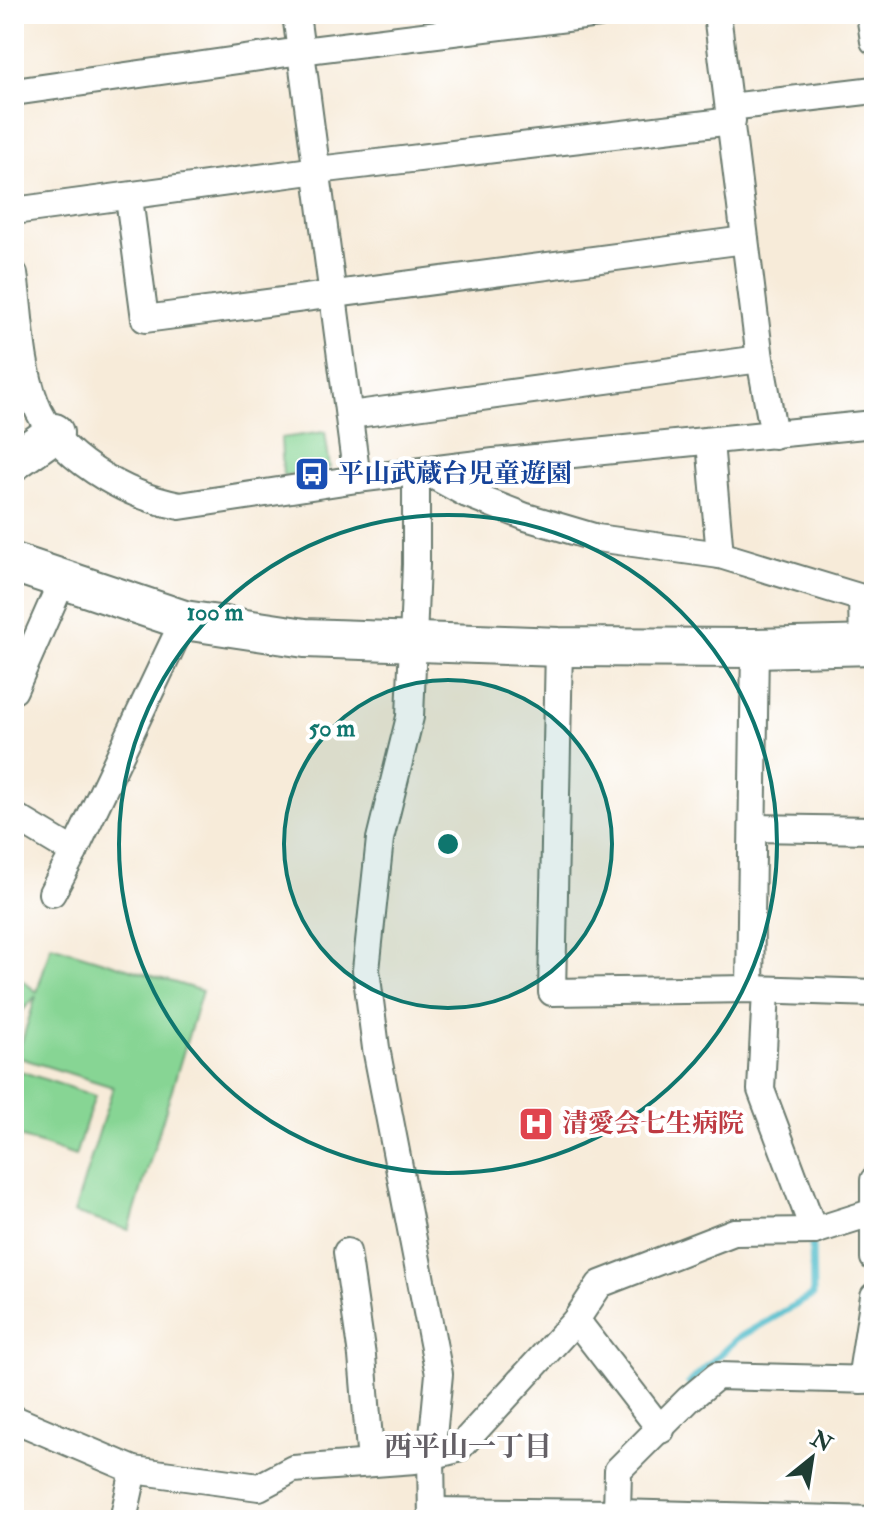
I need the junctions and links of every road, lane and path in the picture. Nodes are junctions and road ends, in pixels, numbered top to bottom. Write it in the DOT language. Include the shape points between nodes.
graph roads {
  1 [pos="296,14"];
  2 [pos="599,14"];
  3 [pos="717,14"];
  4 [pos="870,14"];
  5 [pos="874,41"];
  6 [pos="301,51"];
  7 [pos="874,90"];
  8 [pos="14,92"];
  9 [pos="731,114"];
  10 [pos="318,170"];
  11 [pos="129,198"];
  12 [pos="14,211"];
  13 [pos="745,240"];
  14 [pos="14,274"];
  15 [pos="334,294"];
  16 [pos="760,359"];
  17 [pos="350,415"];
  18 [pos="874,424"];
  19 [pos="54,433"];
  20 [pos="774,435"];
  21 [pos="710,442"];
  22 [pos="14,461"];
  23 [pos="421,472"];
  24 [pos="357,479"];
  25 [pos="720,555"];
  26 [pos="14,563"];
  27 [pos="62,581"];
  28 [pos="184,620"];
  29 [pos="413,643"];
  30 [pos="868,646"];
  31 [pos="559,647"];
  32 [pos="755,648"];
  33 [pos="14,690"];
  34 [pos="14,816"];
  35 [pos="753,828"];
  36 [pos="874,830"];
  37 [pos="74,852"];
  38 [pos="52,893"];
  39 [pos="758,990"];
  40 [pos="874,993"];
  41 [pos="874,1180"];
  42 [pos="873,1212"];
  43 [pos="814,1231"];
  44 [pos="347,1252"];
  45 [pos="874,1258"];
  46 [pos="874,1296"];
  47 [pos="576,1320"];
  48 [pos="867,1380"];
  49 [pos="14,1419"];
  50 [pos="661,1430"];
  51 [pos="431,1457"];
  52 [pos="371,1463"];
  53 [pos="134,1470"];
  54 [pos="617,1513"];
  55 [pos="432,1516"];
  56 [pos="690,1518"];
  57 [pos="123,1520"];
  58 [pos="874,1520"];
  1 -- 6 [label="street"];
  2 -- 6 [label="street"];
  3 -- 9 [label="street"];
  4 -- 5 [label="street"];
  6 -- 8 [label="street"];
  6 -- 10 [label="street"];
  7 -- 9 [label="street"];
  9 -- 10 [label="street"];
  9 -- 13 [label="street"];
  10 -- 11 [label="street"];
  10 -- 15 [label="street"];
  11 -- 12 [label="street"];
  11 -- 15 [label="street" via="145,319"];
  13 -- 15 [label="street"];
  13 -- 16 [label="street"];
  14 -- 19 [label="street" via="30,387"];
  15 -- 17 [label="street"];
  16 -- 17 [label="street"];
  16 -- 20 [label="street"];
  17 -- 24 [label="street"];
  18 -- 20 [label="street"];
  19 -- 22 [label="street"];
  19 -- 24 [label="street" via="109,481 139,496 180,506"];
  20 -- 21 [label="street"];
  21 -- 23 [label="street"];
  21 -- 25 [label="street"];
  23 -- 24 [label="street"];
  23 -- 25 [label="street" via="526,517 597,538"];
  23 -- 29 [label="street"];
  25 -- 30 [label="street" via="862,598"];
  26 -- 27 [label="street"];
  27 -- 28 [label="street"];
  27 -- 33 [label="street"];
  28 -- 29 [label="street" via="305,638"];
  28 -- 37 [label="street"];
  29 -- 31 [label="street"];
  29 -- 51 [label="street" via="410,717 380,839 366,970 376,1048 439,1374"];
  30 -- 32 [label="street"];
  31 -- 32 [label="street"];
  31 -- 39 [label="street" via="552,992"];
  32 -- 35 [label="street"];
  34 -- 37 [label="street"];
  35 -- 36 [label="street"];
  35 -- 39 [label="street"];
  37 -- 38 [label="street"];
  39 -- 40 [label="street"];
  39 -- 43 [label="street" via="761,1090"];
  41 -- 42 [label="street"];
  42 -- 43 [label="street"];
  42 -- 45 [label="street"];
  43 -- 47 [label="street" via="734,1232 600,1284"];
  44 -- 52 [label="street"];
  46 -- 48 [label="street"];
  47 -- 50 [label="street"];
  47 -- 51 [label="street" via="458,1449"];
  48 -- 50 [label="street" via="717,1376"];
  49 -- 53 [label="street"];
  50 -- 54 [label="street" via="618,1470"];
  51 -- 52 [label="street"];
  51 -- 55 [label="street"];
  52 -- 53 [label="street" via="293,1469 259,1487"];
  53 -- 57 [label="street"];
  54 -- 55 [label="street"];
  54 -- 56 [label="street"];
  56 -- 58 [label="street"];
}
